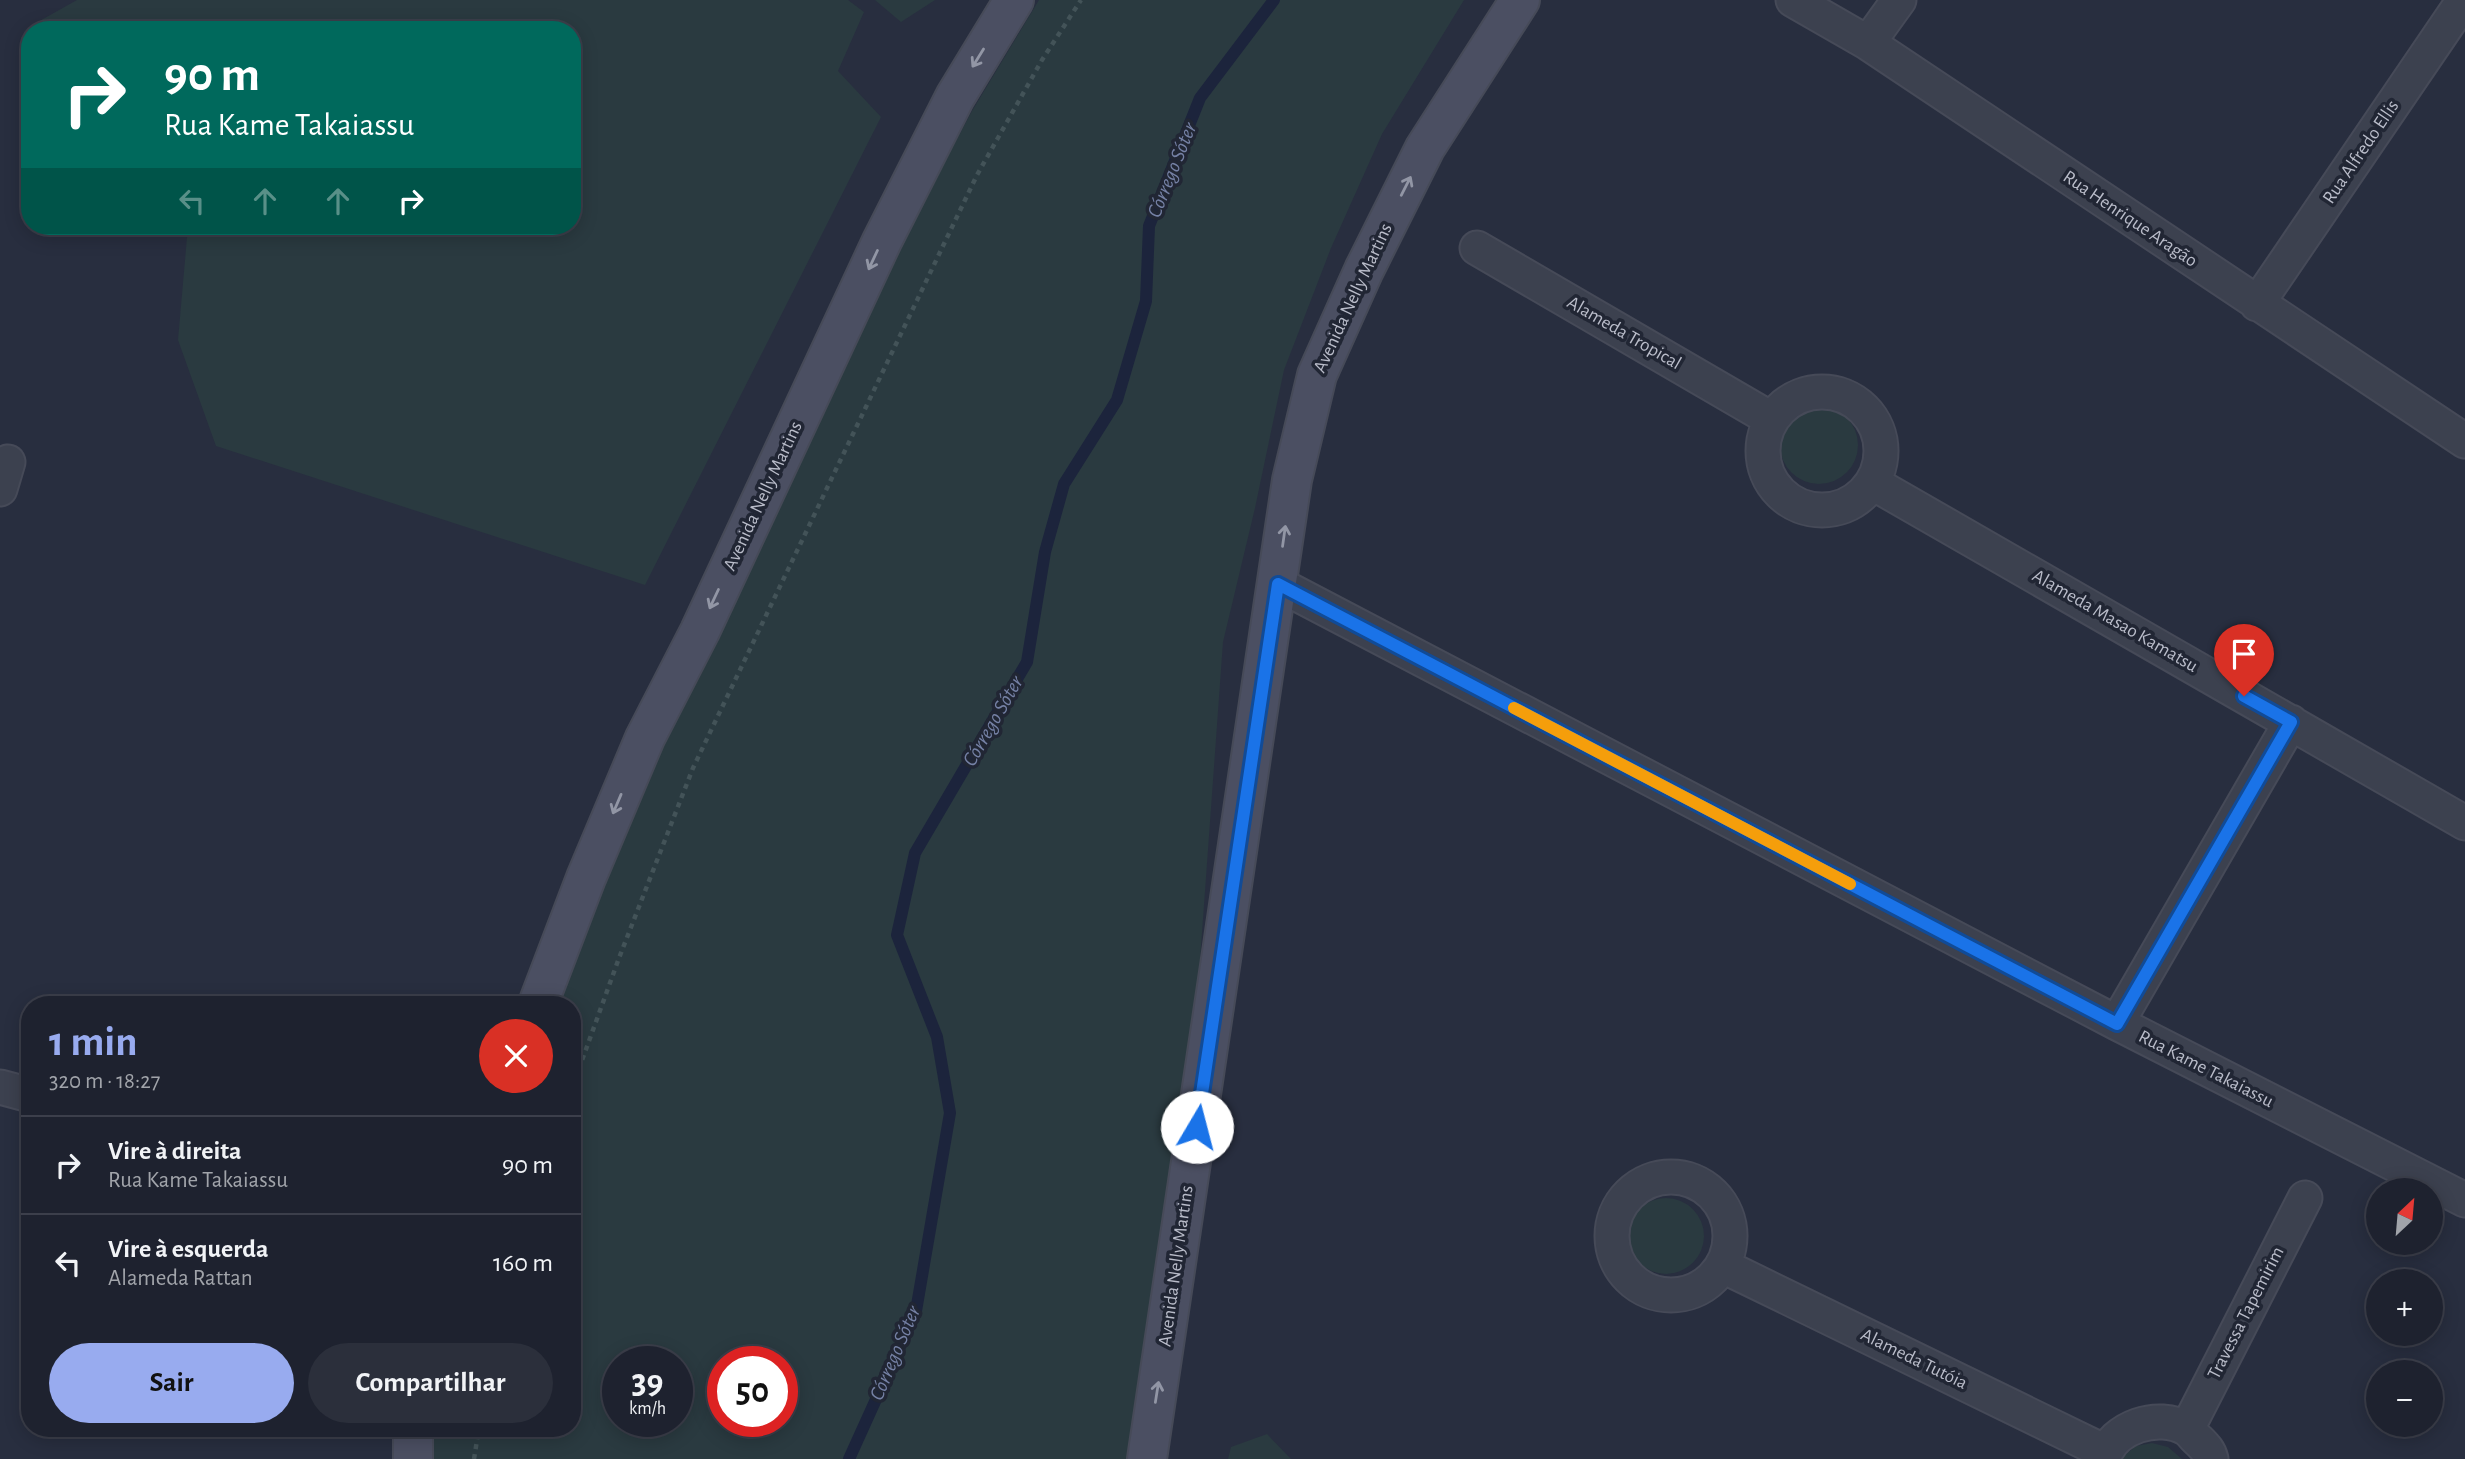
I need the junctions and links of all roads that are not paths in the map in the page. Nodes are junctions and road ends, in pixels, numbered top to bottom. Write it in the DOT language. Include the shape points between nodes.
graph roads {
  1 [pos="1014,0"];
  2 [pos="1521,0"];
  3 [pos="1793,0"];
  4 [pos="1899,0"];
  5 [pos="2464,0"];
  6 [pos="1868,43"];
  7 [pos="1478,248"];
  8 [pos="2257,304"];
  9 [pos="1771,419"];
  10 [pos="2465,441"];
  11 [pos="1873,483"];
  12 [pos="1278,584"];
  13 [pos="2291,722"];
  14 [pos="2465,823"];
  15 [pos="541,996"];
  16 [pos="2117,1024"];
  17 [pos="0,1087"];
  18 [pos="21,1093"];
  19 [pos="2305,1198"];
  20 [pos="2465,1200"];
  21 [pos="1723,1266"];
  22 [pos="2187,1429"];
  23 [pos="413,1437"];
  24 [pos="2104,1456"];
  25 [pos="413,1459"];
  26 [pos="1147,1459"];
  27 [pos="2211,1459"];
  1 -- 15 [label="main road, Avenida Nelly Martins, one-way" via="955,97 881,241 700,631 645,738"];
  12 -- 2 [label="main road, Avenida Nelly Martins, one-way" via="1292,480 1317,375 1425,148"];
  3 -- 6 [label="street, Rua Henrique Aragão"];
  4 -- 6 [label="street"];
  5 -- 8 [label="street, Rua Alfredo Ellis"];
  6 -- 8 [label="street, Rua Henrique Aragão"];
  7 -- 9 [label="street, Alameda Tropical"];
  8 -- 10 [label="street, Rua Henrique Aragão"];
  9 -- 11 [label="street" via="1763,441 1764,464 1773,485 1790,501 1812,510 1836,509 1857,499"];
  9 -- 11 [label="street" via="1790,400 1815,391 1842,393 1864,408 1879,430 1882,457"];
  11 -- 13 [label="street, Alameda Masao Kamatsu"];
  12 -- 16 [label="street, Rua Kame Takaiassu"];
  26 -- 12 [label="main road, Avenida Nelly Martins, one-way"];
  13 -- 14 [label="street, Alameda Masao Kamatsu"];
  13 -- 16 [label="street"];
  16 -- 20 [label="street, Rua Kame Takaiassu"];
  17 -- 18 [label="street"];
  19 -- 22 [label="street, Travessa Tapemirim"];
  21 -- 24 [label="street, Alameda Tutóia"];
  22 -- 24 [label="street" via="2165,1422 2141,1424 2120,1434"];
  22 -- 27 [label="street"];
  23 -- 25 [label="main road"];
}
